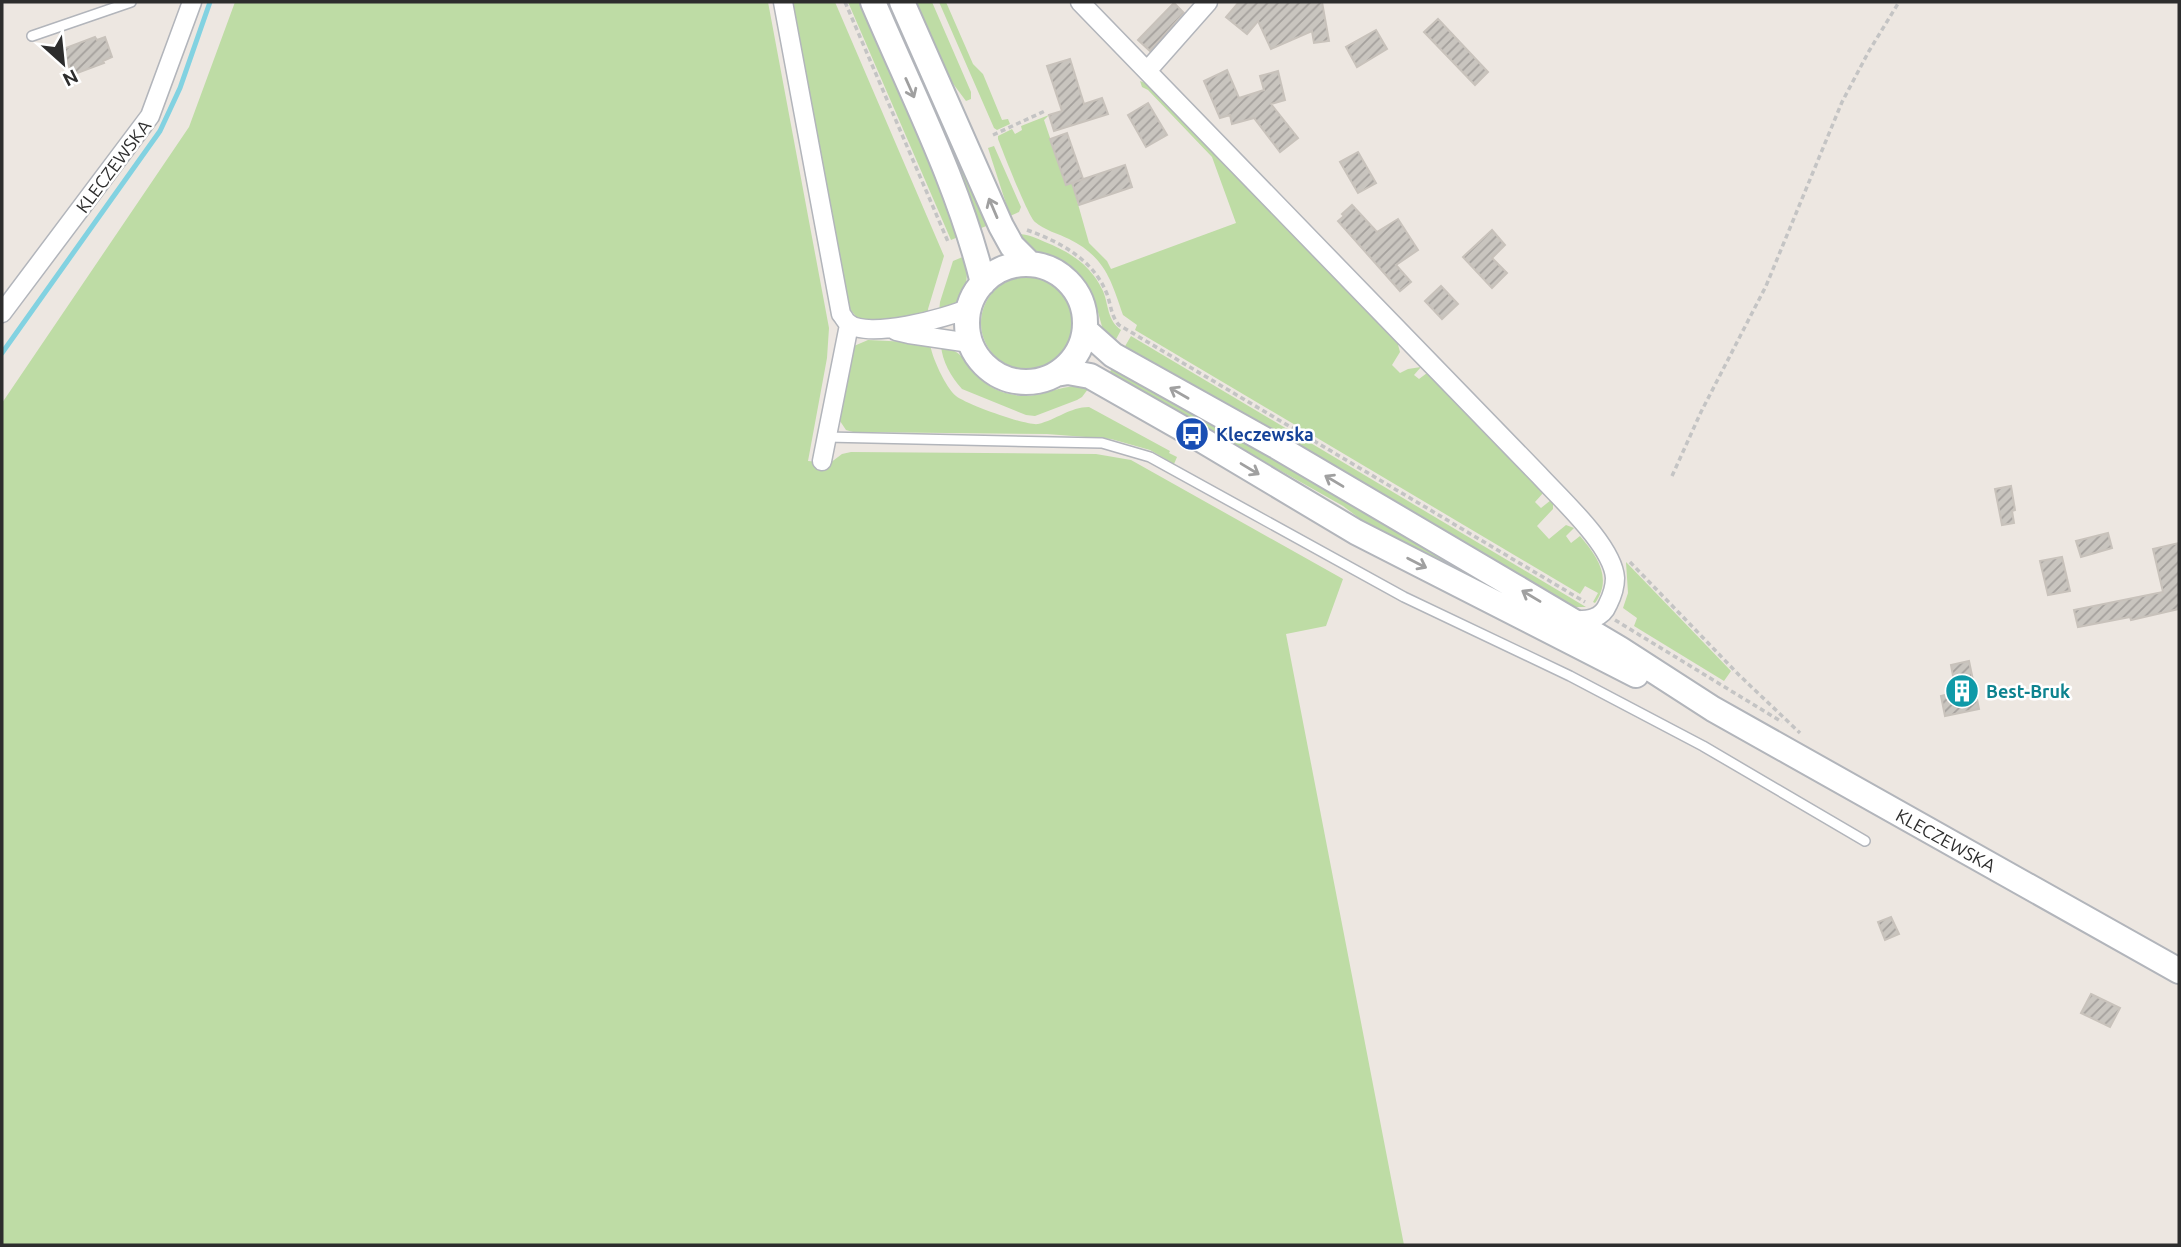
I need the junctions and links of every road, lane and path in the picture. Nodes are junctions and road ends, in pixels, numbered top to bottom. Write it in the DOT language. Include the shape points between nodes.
graph roads {
  1 [pos="131,2"];
  2 [pos="192,2"];
  3 [pos="783,2"];
  4 [pos="845,2"];
  5 [pos="873,2"];
  6 [pos="902,2"];
  7 [pos="1080,2"];
  8 [pos="1208,2"];
  9 [pos="1899,2"];
  10 [pos="32,36"];
  11 [pos="1147,71"];
  12 [pos="1047,110"];
  13 [pos="993,135"];
  14 [pos="1005,234"];
  15 [pos="973,247"];
  16 [pos="1030,264"];
  17 [pos="983,283"];
  18 [pos="969,308"];
  19 [pos="2,313"];
  20 [pos="849,325"];
  21 [pos="889,328"];
  22 [pos="1085,330"];
  23 [pos="970,343"];
  24 [pos="1056,374"];
  25 [pos="827,437"];
  26 [pos="822,461"];
  27 [pos="1672,475"];
  28 [pos="1626,559"];
  29 [pos="1604,613"];
  30 [pos="1572,620"];
  31 [pos="1620,649"];
  32 [pos="1713,709"];
  33 [pos="1864,841"];
  34 [pos="2179,971"];
  1 -- 10 [label="lane"];
  2 -- 19 [label="street, KLECZEWSKA" via="150,116"];
  3 -- 20 [label="street" via="841,314"];
  4 -- 15 [label="path" via="952,252"];
  5 -- 15 [label="main road, one-way" via="934,142"];
  14 -- 6 [label="main road, one-way"];
  7 -- 11 [label="street"];
  8 -- 11 [label="street"];
  9 -- 27 [label="path" via="1843,102 1766,286"];
  11 -- 29 [label="street" via="1600,543 1615,576"];
  12 -- 13 [label="path"];
  14 -- 16 [label="main road"];
  14 -- 29 [label="path" via="1028,231 1074,252 1101,282 1119,325"];
  15 -- 17 [label="main road"];
  16 -- 17 [label="main road" via="1004,268"];
  16 -- 22 [label="main road" via="1046,267 1072,285 1080,299"];
  17 -- 18 [label="main road"];
  18 -- 21 [label="street"];
  18 -- 23 [label="main road"];
  20 -- 21 [label="street"];
  20 -- 25 [label="street"];
  21 -- 23 [label="street"];
  22 -- 24 [label="main road" via="1076,355"];
  30 -- 22 [label="main road, KLECZEWSKA, one-way" via="1113,355"];
  23 -- 24 [label="main road" via="978,358 1006,379 1035,382"];
  24 -- 32 [label="main road, KLECZEWSKA, one-way" via="1090,376 1356,532 1626,671"];
  25 -- 26 [label="street"];
  25 -- 33 [label="lane" via="1102,443 1150,457 1404,597 1703,746"];
  28 -- 29 [label="path" via="1804,736"];
  29 -- 30 [label="street"];
  29 -- 31 [label="street" via="1606,627"];
  30 -- 31 [label="main road, KLECZEWSKA"];
  31 -- 32 [label="main road, KLECZEWSKA"];
  32 -- 34 [label="main road, KLECZEWSKA"];
}
